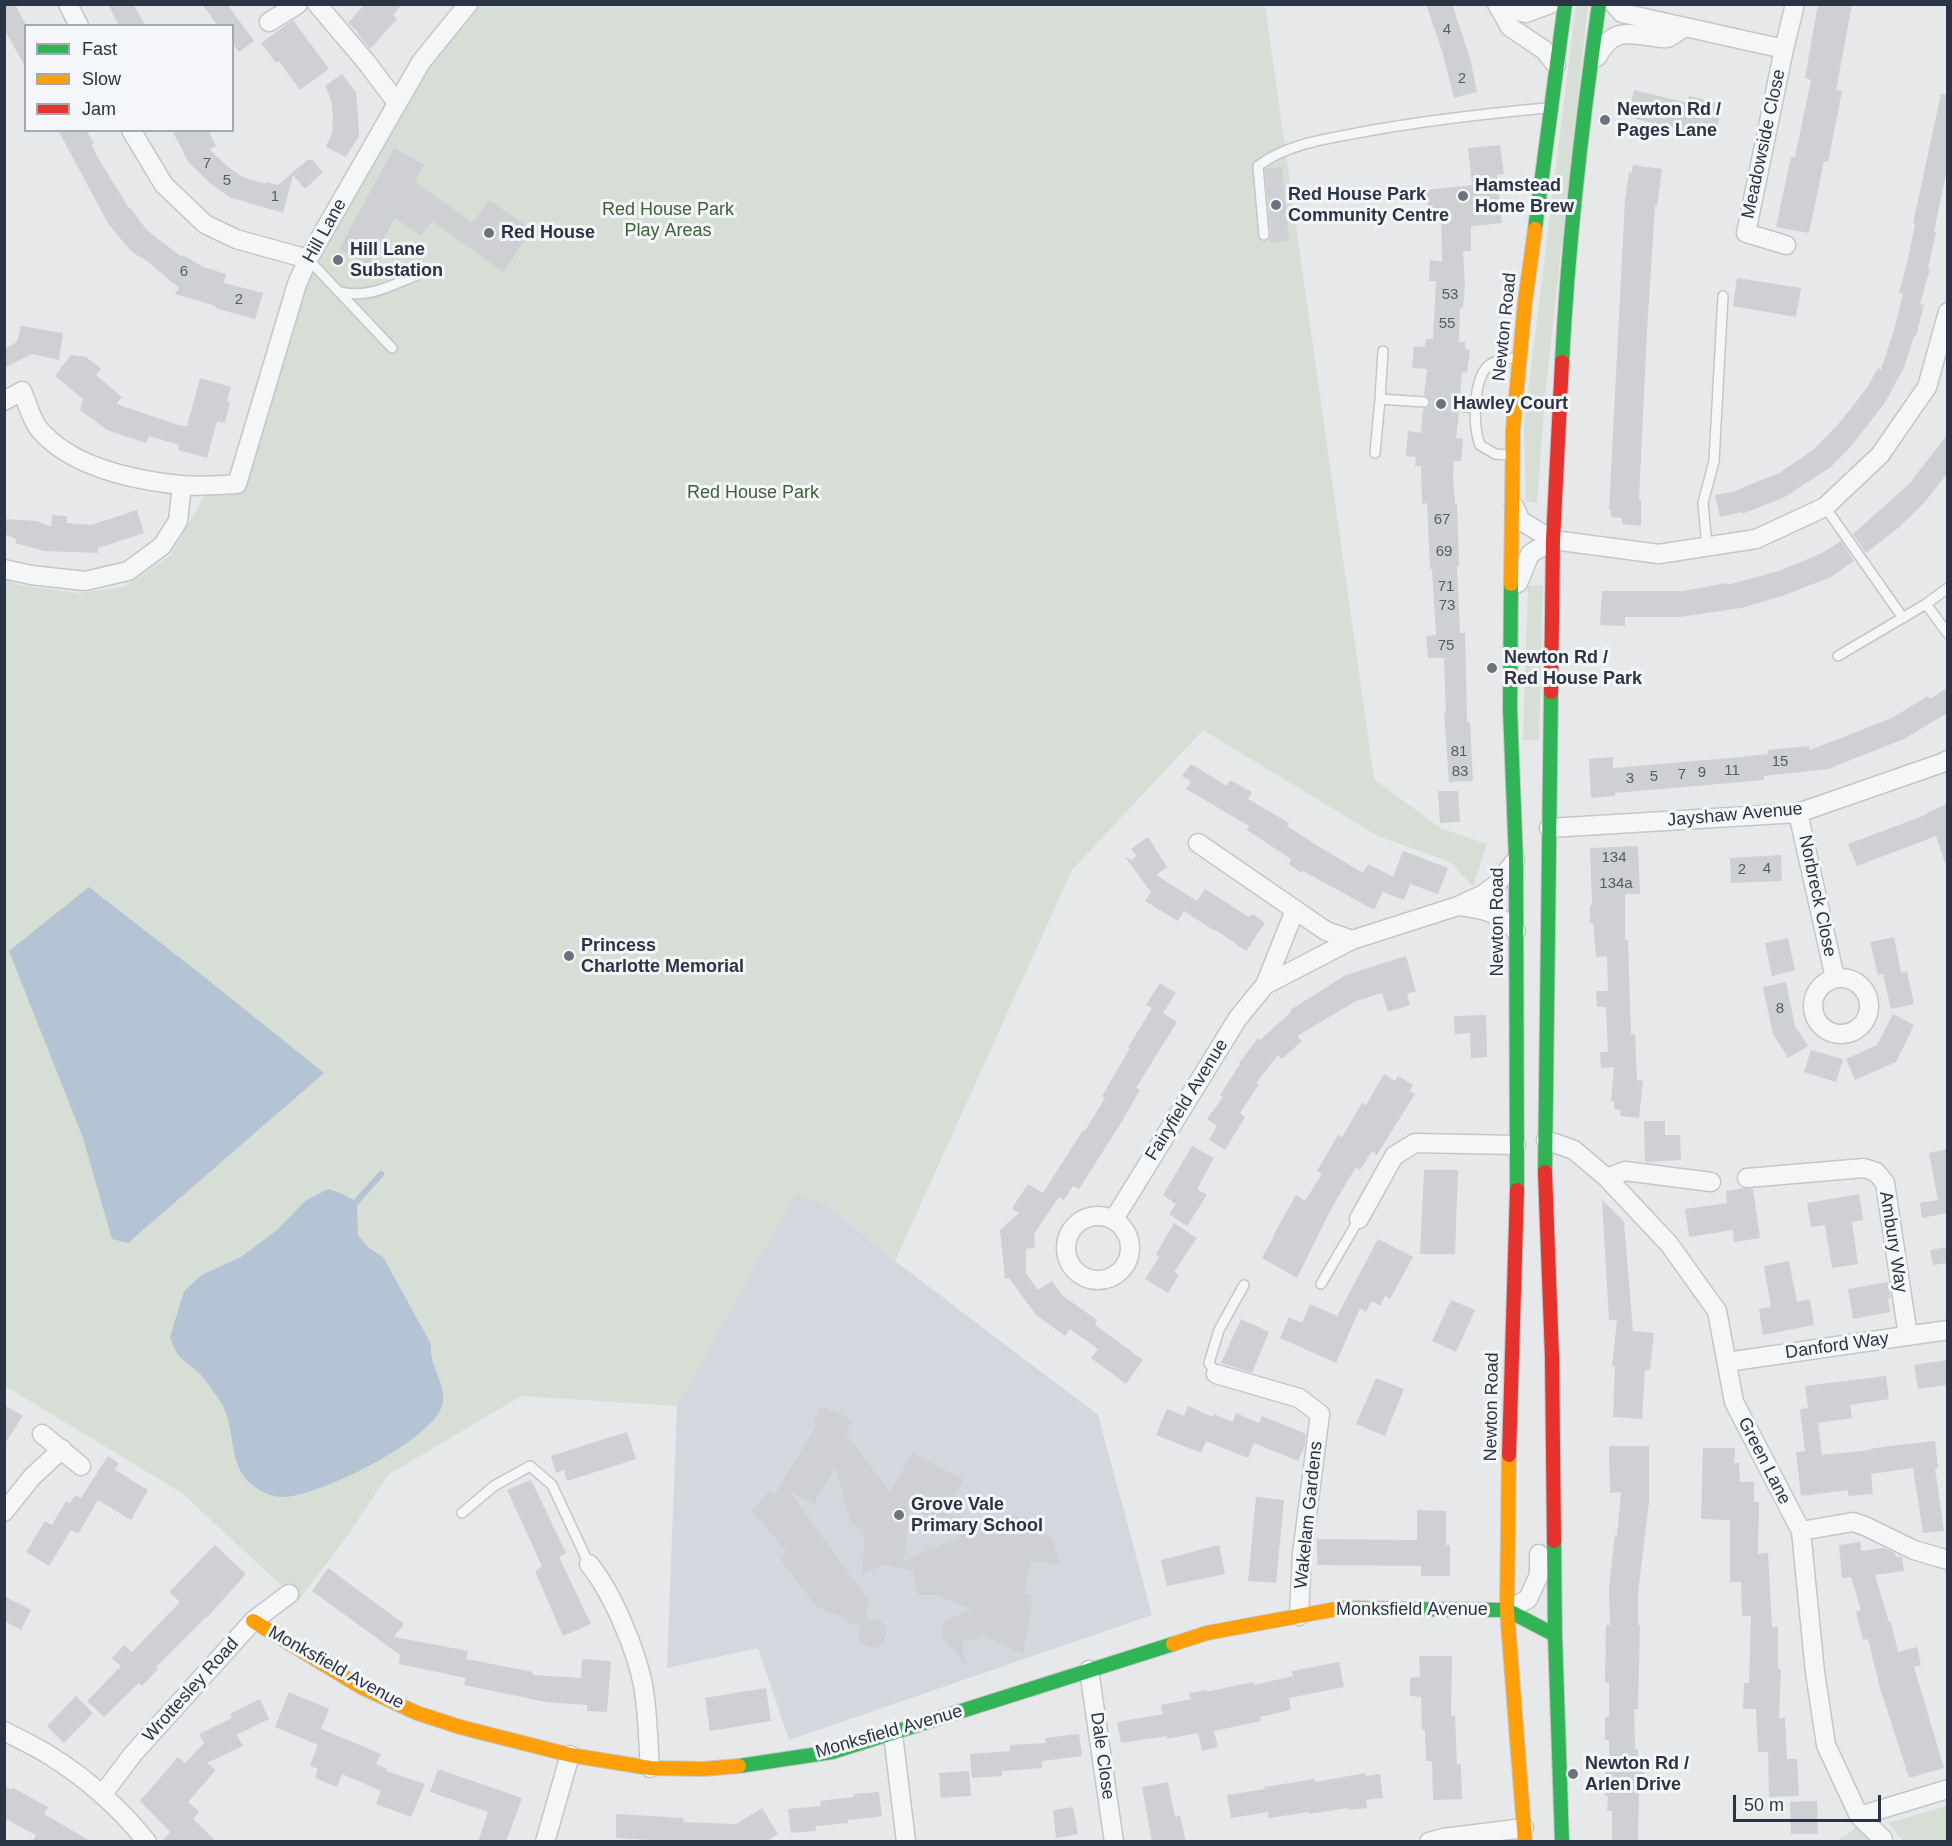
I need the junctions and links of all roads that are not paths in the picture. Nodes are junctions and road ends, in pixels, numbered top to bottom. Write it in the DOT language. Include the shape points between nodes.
graph roads {
  1 [pos="68,4"];
  2 [pos="298,4"];
  3 [pos="317,4"];
  4 [pos="468,4"];
  5 [pos="1550,4"];
  6 [pos="1565,4"];
  7 [pos="1599,4"];
  8 [pos="1614,4"];
  9 [pos="1795,4"];
  10 [pos="1498,6"];
  11 [pos="269,22"];
  12 [pos="78,24"];
  13 [pos="1683,28"];
  14 [pos="1784,49"];
  15 [pos="1556,64"];
  16 [pos="1589,73"];
  17 [pos="398,103"];
  18 [pos="1551,107"];
  19 [pos="132,132"];
  20 [pos="1263,235"];
  21 [pos="1786,245"];
  22 [pos="308,259"];
  23 [pos="417,275"];
  24 [pos="341,292"];
  25 [pos="1723,296"];
  26 [pos="1947,312"];
  27 [pos="392,348"];
  28 [pos="1383,351"];
  29 [pos="1520,358"];
  30 [pos="38,382"];
  31 [pos="22,391"];
  32 [pos="1380,399"];
  33 [pos="4,401"];
  34 [pos="1424,402"];
  35 [pos="1459,406"];
  36 [pos="1476,408"];
  37 [pos="1375,453"];
  38 [pos="1512,456"];
  39 [pos="182,485"];
  40 [pos="1511,497"];
  41 [pos="1825,507"];
  42 [pos="1553,540"];
  43 [pos="1707,547"];
  44 [pos="4,569"];
  45 [pos="1947,588"];
  46 [pos="1926,604"];
  47 [pos="1509,614"];
  48 [pos="1903,618"];
  49 [pos="1947,634"];
  50 [pos="1838,656"];
  51 [pos="1946,765"];
  52 [pos="1798,813"];
  53 [pos="1549,828"];
  54 [pos="1198,843"];
  55 [pos="1516,860"];
  56 [pos="1458,906"];
  57 [pos="1295,910"];
  58 [pos="1516,931"];
  59 [pos="1352,940"];
  60 [pos="1835,978"];
  61 [pos="1265,985"];
  62 [pos="1546,1140"];
  63 [pos="1516,1145"];
  64 [pos="1607,1178"];
  65 [pos="1747,1178"];
  66 [pos="1711,1182"];
  67 [pos="1114,1219"];
  68 [pos="1359,1219"];
  69 [pos="1321,1284"];
  70 [pos="1244,1285"];
  71 [pos="1947,1330"];
  72 [pos="1908,1336"];
  73 [pos="1552,1357"];
  74 [pos="1727,1362"];
  75 [pos="1216,1374"];
  76 [pos="42,1434"];
  77 [pos="62,1449"];
  78 [pos="81,1466"];
  79 [pos="4,1512"];
  80 [pos="462,1514"];
  81 [pos="1801,1532"];
  82 [pos="1947,1560"];
  83 [pos="589,1564"];
  84 [pos="289,1594"];
  85 [pos="1507,1610"];
  86 [pos="1299,1616"];
  87 [pos="254,1621"];
  88 [pos="1556,1635"];
  89 [pos="1089,1670"];
  90 [pos="4,1731"];
  91 [pos="892,1734"];
  92 [pos="570,1755"];
  93 [pos="650,1768"];
  94 [pos="1947,1790"];
  95 [pos="102,1795"];
  96 [pos="1859,1816"];
  97 [pos="1525,1835"];
  98 [pos="1883,1839"];
  99 [pos="147,1842"];
  100 [pos="544,1842"];
  101 [pos="906,1842"];
  102 [pos="1114,1842"];
  103 [pos="1429,1842"];
  104 [pos="1562,1842"];
  1 -- 12 [label="street"];
  2 -- 11 [label="street"];
  3 -- 17 [label="street"];
  4 -- 17 [label="street, Hill Lane" via="421,62"];
  5 -- 10 [label="street" via="1526,13"];
  6 -- 15 [label="main road, Newton Road"];
  7 -- 16 [label="main road"];
  8 -- 13 [label="street, Meadowside Close" via="1622,13"];
  9 -- 14 [label="street, Meadowside Close"];
  10 -- 15 [label="street" via="1510,27 1544,50"];
  13 -- 14 [label="street, Meadowside Close"];
  13 -- 16 [label="street, Meadowside Close" via="1664,38 1617,35 1605,43"];
  14 -- 21 [label="street, Meadowside Close" via="1746,233"];
  15 -- 18 [label="main road, Newton Road"];
  16 -- 42 [label="main road" via="1565,303"];
  17 -- 22 [label="street, Hill Lane"];
  18 -- 20 [label="lane" via="1415,122 1307,144 1269,157 1257,166"];
  18 -- 29 [label="main road, Newton Road"];
  19 -- 22 [label="street" via="164,185 205,225 236,239"];
  22 -- 24 [label="lane"];
  22 -- 39 [label="street, Hill Lane" via="237,484"];
  23 -- 24 [label="lane" via="375,292"];
  24 -- 27 [label="lane"];
  25 -- 43 [label="lane" via="1714,461 1703,503"];
  26 -- 41 [label="street" via="1927,387 1880,455"];
  28 -- 32 [label="lane"];
  29 -- 36 [label="lane" via="1494,362 1486,368"];
  29 -- 38 [label="main road, Newton Road"];
  30 -- 31 [label="street"];
  31 -- 33 [label="street"];
  31 -- 39 [label="street" via="38,427 65,452 86,464"];
  32 -- 34 [label="lane"];
  32 -- 37 [label="lane"];
  35 -- 36 [label="lane"];
  36 -- 38 [label="lane" via="1480,445 1495,454"];
  38 -- 40 [label="main road, Newton Road"];
  39 -- 44 [label="street" via="178,521 162,546 128,571 84,581"];
  40 -- 42 [label="street" via="1521,521"];
  40 -- 47 [label="main road, Newton Road"];
  41 -- 43 [label="street" via="1756,539"];
  41 -- 48 [label="lane"];
  42 -- 43 [label="street" via="1659,554"];
  42 -- 47 [label="street" via="1530,554"];
  42 -- 53 [label="main road"];
  45 -- 46 [label="lane"];
  46 -- 48 [label="lane"];
  46 -- 49 [label="lane"];
  47 -- 55 [label="main road, Newton Road"];
  48 -- 50 [label="lane"];
  51 -- 52 [label="street, Jayshaw Avenue"];
  52 -- 53 [label="street, Jayshaw Avenue"];
  52 -- 60 [label="street, Norbreck Close"];
  53 -- 62 [label="main road"];
  54 -- 57 [label="street"];
  55 -- 56 [label="street, Fairyfield Avenue" via="1497,884"];
  55 -- 58 [label="main road, Newton Road"];
  56 -- 58 [label="street, Fairyfield Avenue" via="1484,909 1500,916"];
  56 -- 59 [label="street, Fairyfield Avenue"];
  57 -- 59 [label="street" via="1326,931"];
  57 -- 61 [label="street, Fairyfield Avenue"];
  58 -- 63 [label="main road, Newton Road"];
  59 -- 61 [label="street, Fairyfield Avenue"];
  61 -- 67 [label="street, Fairyfield Avenue" via="1238,1018"];
  62 -- 64 [label="street, Green Lane" via="1574,1150"];
  62 -- 73 [label="main road"];
  63 -- 68 [label="street" via="1415,1143 1394,1156"];
  63 -- 85 [label="main road, Newton Road"];
  64 -- 66 [label="street" via="1625,1171"];
  64 -- 74 [label="street, Green Lane" via="1669,1244 1717,1311"];
  65 -- 72 [label="street, Ambury Way" via="1863,1168 1876,1172 1885,1183"];
  68 -- 69 [label="lane"];
  70 -- 75 [label="lane" via="1219,1330 1209,1363"];
  71 -- 72 [label="street, Danford Way"];
  72 -- 74 [label="street, Danford Way"];
  73 -- 85 [label="street, Monksfield Avenue" via="1538,1394 1539,1575 1528,1599"];
  73 -- 88 [label="main road"];
  74 -- 81 [label="street, Green Lane" via="1734,1402"];
  75 -- 86 [label="street, Wakelam Gardens" via="1299,1398 1320,1414 1302,1554"];
  76 -- 77 [label="street"];
  77 -- 78 [label="street"];
  77 -- 79 [label="street" via="32,1477"];
  80 -- 83 [label="lane" via="494,1486 530,1466 552,1485"];
  81 -- 82 [label="street" via="1853,1522 1914,1550"];
  81 -- 96 [label="street, Green Lane" via="1826,1745"];
  83 -- 93 [label="street" via="628,1635 643,1685"];
  84 -- 87 [label="street, Wrottesley Road"];
  85 -- 86 [label="main road, Monksfield Avenue" via="1342,1608"];
  85 -- 88 [label="main road, Monksfield Avenue"];
  85 -- 97 [label="main road, Newton Road"];
  86 -- 89 [label="main road, Monksfield Avenue" via="1207,1633"];
  87 -- 92 [label="main road, Monksfield Avenue" via="361,1687 417,1713"];
  87 -- 95 [label="street, Wrottesley Road"];
  88 -- 104 [label="main road"];
  89 -- 91 [label="main road, Monksfield Avenue"];
  89 -- 102 [label="street, Dale Close"];
  90 -- 95 [label="street" via="50,1756"];
  91 -- 93 [label="main road, Monksfield Avenue" via="832,1752 756,1765"];
  91 -- 101 [label="street"];
  92 -- 93 [label="main road, Monksfield Avenue"];
  92 -- 100 [label="street"];
  94 -- 96 [label="street"];
  95 -- 99 [label="street"];
  96 -- 98 [label="street, Green Lane"];
  97 -- 103 [label="street"];
}
